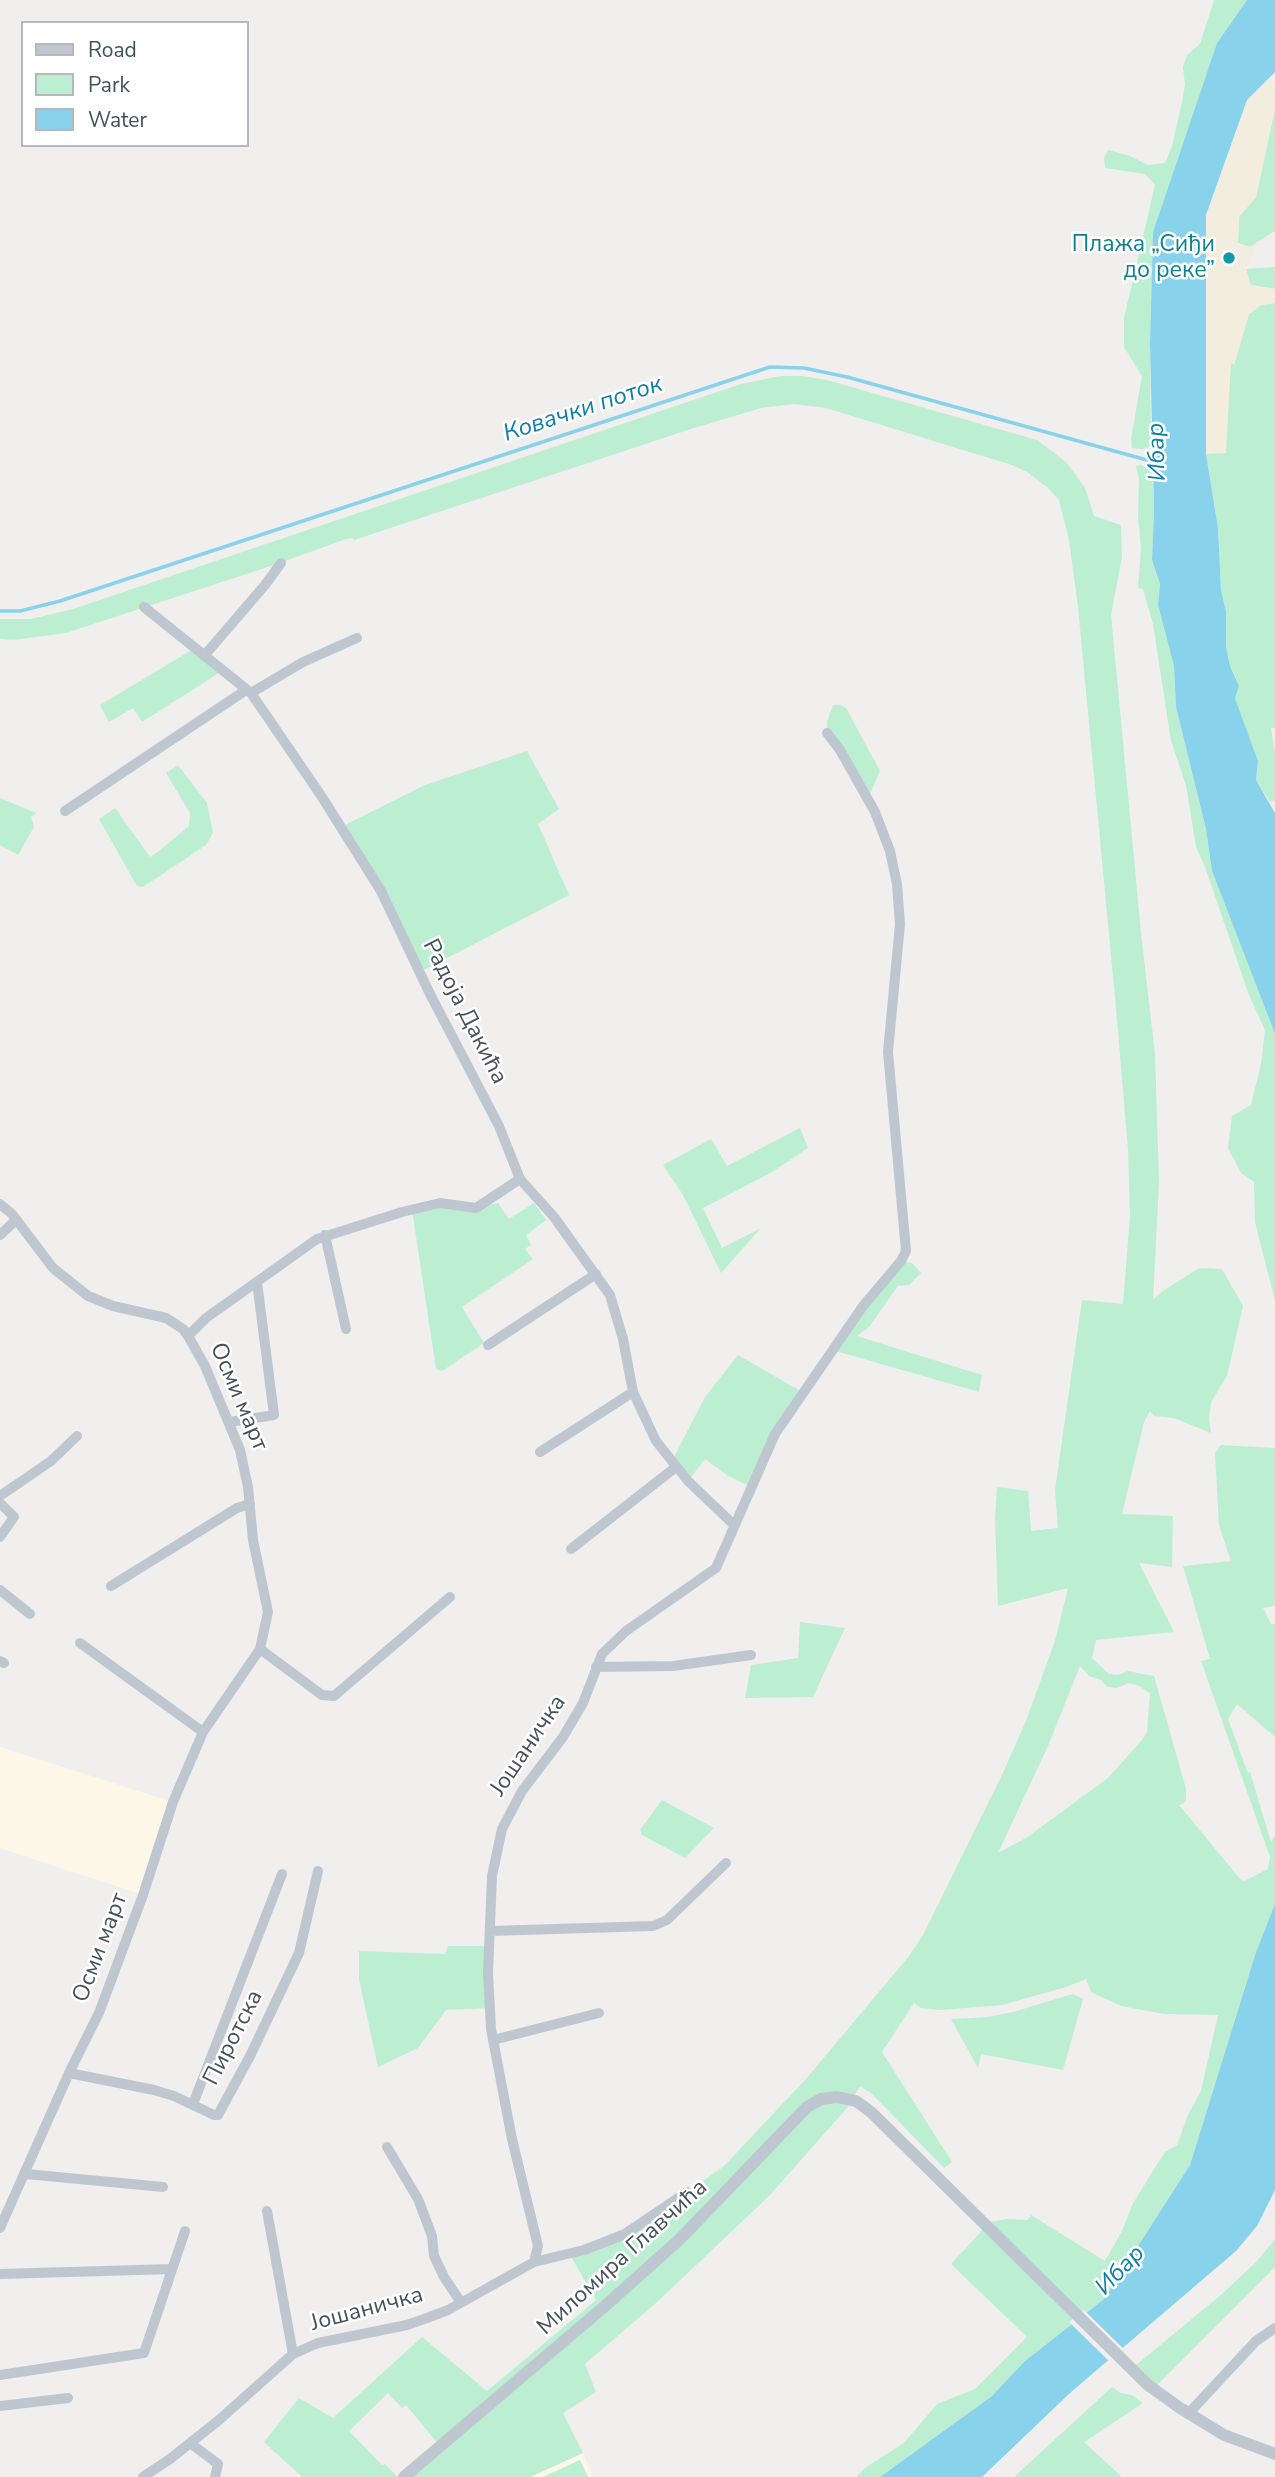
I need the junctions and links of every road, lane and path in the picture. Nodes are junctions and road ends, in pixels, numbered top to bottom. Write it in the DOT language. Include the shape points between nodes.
graph roads {
  1 [pos="281,563"];
  2 [pos="145,607"];
  3 [pos="357,638"];
  4 [pos="204,656"];
  5 [pos="248,692"];
  6 [pos="827,733"];
  7 [pos="65,811"];
  8 [pos="520,1180"];
  9 [pos="0,1204"];
  10 [pos="16,1220"];
  11 [pos="0,1235"];
  12 [pos="325,1235"];
  13 [pos="596,1274"];
  14 [pos="257,1282"];
  15 [pos="346,1329"];
  16 [pos="187,1336"];
  17 [pos="488,1345"];
  18 [pos="633,1392"];
  19 [pos="230,1422"];
  20 [pos="77,1436"];
  21 [pos="540,1452"];
  22 [pos="676,1467"];
  23 [pos="0,1496"];
  24 [pos="0,1503"];
  25 [pos="250,1504"];
  26 [pos="734,1525"];
  27 [pos="0,1537"];
  28 [pos="571,1549"];
  29 [pos="111,1586"];
  30 [pos="0,1590"];
  31 [pos="450,1597"];
  32 [pos="30,1614"];
  33 [pos="80,1643"];
  34 [pos="260,1649"];
  35 [pos="751,1654"];
  36 [pos="596,1667"];
  37 [pos="203,1732"];
  38 [pos="726,1863"];
  39 [pos="318,1871"];
  40 [pos="282,1874"];
  41 [pos="490,1931"];
  42 [pos="599,2013"];
  43 [pos="493,2040"];
  44 [pos="69,2073"];
  45 [pos="192,2104"];
  46 [pos="387,2147"];
  47 [pos="26,2174"];
  48 [pos="163,2187"];
  49 [pos="687,2192"];
  50 [pos="267,2211"];
  51 [pos="0,2228"];
  52 [pos="186,2231"];
  53 [pos="534,2262"];
  54 [pos="172,2269"];
  55 [pos="0,2274"];
  56 [pos="460,2301"];
  57 [pos="1275,2328"];
  58 [pos="293,2354"];
  59 [pos="0,2375"];
  60 [pos="68,2398"];
  61 [pos="0,2406"];
  62 [pos="1188,2414"];
  63 [pos="190,2443"];
  64 [pos="1275,2454"];
  65 [pos="143,2477"];
  66 [pos="215,2477"];
  67 [pos="404,2477"];
  1 -- 4 [label="street"];
  2 -- 4 [label="street, Радоја Дакића"];
  3 -- 5 [label="street"];
  4 -- 5 [label="street, Радоја Дакића"];
  5 -- 7 [label="street"];
  5 -- 8 [label="street, Радоја Дакића" via="381,891 499,1126"];
  6 -- 26 [label="street, Јошаничка" via="875,812 897,884 900,924 888,1052 906,1251 775,1434"];
  8 -- 12 [label="street" via="476,1208 440,1203"];
  8 -- 13 [label="street"];
  9 -- 10 [label="street, Осми март"];
  10 -- 11 [label="street"];
  10 -- 16 [label="street, Осми март" via="53,1268 88,1296 166,1318"];
  12 -- 14 [label="street"];
  12 -- 15 [label="street"];
  13 -- 17 [label="street"];
  13 -- 18 [label="street" via="610,1295 624,1339"];
  14 -- 16 [label="street"];
  14 -- 19 [label="street" via="274,1415"];
  16 -- 19 [label="street, Осми март"];
  18 -- 21 [label="street"];
  18 -- 22 [label="street" via="656,1441"];
  19 -- 25 [label="street, Осми март" via="247,1475"];
  20 -- 23 [label="street" via="51,1461"];
  22 -- 26 [label="street"];
  22 -- 28 [label="street"];
  24 -- 27 [label="street" via="14,1517"];
  25 -- 29 [label="street"];
  25 -- 34 [label="street, Осми март" via="268,1612"];
  26 -- 36 [label="street, Јошаничка" via="716,1568 626,1631 602,1654"];
  30 -- 32 [label="street"];
  31 -- 34 [label="street" via="334,1696 322,1695"];
  33 -- 37 [label="street"];
  34 -- 37 [label="street, Осми март"];
  35 -- 36 [label="street" via="673,1666"];
  36 -- 41 [label="street, Јошаничка" via="577,1715 507,1816 492,1876"];
  37 -- 44 [label="street, Осми март" via="173,1802 99,2013"];
  38 -- 41 [label="street" via="667,1920 653,1926"];
  39 -- 45 [label="street, Пиротска" via="299,1953 250,2056 218,2115"];
  40 -- 45 [label="street"];
  41 -- 43 [label="street, Јошаничка"];
  42 -- 43 [label="street"];
  43 -- 53 [label="street, Јошаничка" via="538,2246"];
  44 -- 45 [label="street, Пиротска" via="154,2090"];
  44 -- 47 [label="street, Осми март"];
  46 -- 56 [label="street, Јошаничка" via="418,2199 434,2256"];
  47 -- 48 [label="street"];
  47 -- 51 [label="street, Осми март"];
  49 -- 53 [label="street, Јошаничка" via="625,2234"];
  50 -- 58 [label="street"];
  52 -- 54 [label="street"];
  53 -- 56 [label="street, Јошаничка"];
  54 -- 55 [label="street"];
  54 -- 59 [label="street" via="144,2353"];
  56 -- 58 [label="street, Јошаничка" via="417,2322 318,2343"];
  57 -- 62 [label="street" via="1256,2341"];
  58 -- 63 [label="street, Јошаничка"];
  60 -- 61 [label="street"];
  62 -- 64 [label="street, Миломира Главчића" via="1235,2441"];
  62 -- 67 [label="street, Миломира Главчића" via="1148,2385 871,2112 856,2101 837,2096 807,2108 680,2239"];
  63 -- 65 [label="street, Јошаничка"];
  63 -- 66 [label="street" via="218,2464"];
}
